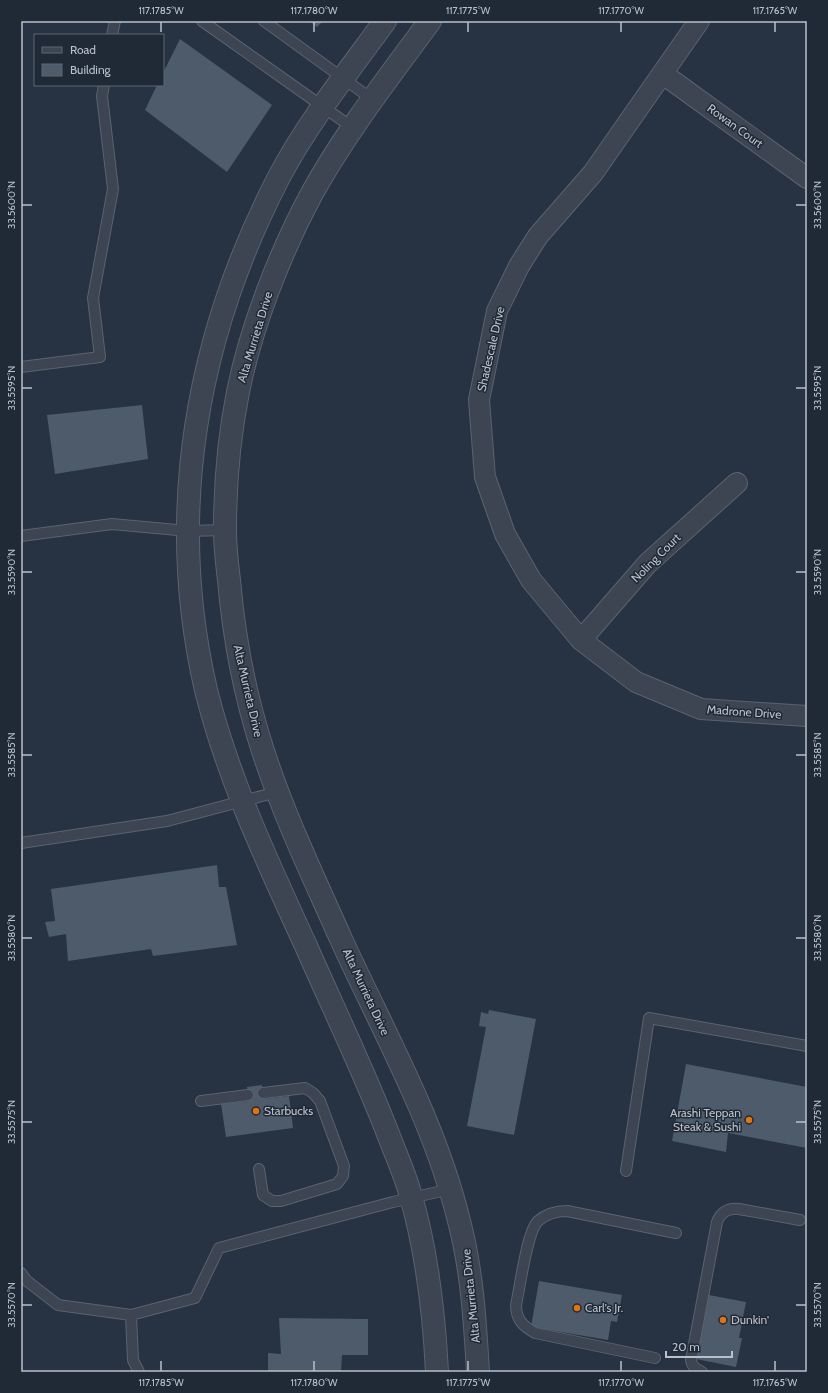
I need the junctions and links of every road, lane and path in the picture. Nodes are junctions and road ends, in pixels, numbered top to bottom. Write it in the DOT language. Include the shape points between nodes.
graph roads {
  1 [pos="115,21"];
  2 [pos="202,21"];
  3 [pos="264,21"];
  4 [pos="385,21"];
  5 [pos="430,21"];
  6 [pos="699,21"];
  7 [pos="112,34"];
  8 [pos="663,74"];
  9 [pos="343,78"];
  10 [pos="104,86"];
  11 [pos="373,100"];
  12 [pos="323,107"];
  13 [pos="353,128"];
  14 [pos="807,178"];
  15 [pos="21,366"];
  16 [pos="737,483"];
  17 [pos="225,530"];
  18 [pos="188,531"];
  19 [pos="21,536"];
  20 [pos="581,640"];
  21 [pos="807,716"];
  22 [pos="277,792"];
  23 [pos="242,801"];
  24 [pos="21,843"];
  25 [pos="807,1046"];
  26 [pos="263,1093"];
  27 [pos="248,1095"];
  28 [pos="201,1101"];
  29 [pos="259,1169"];
  30 [pos="626,1171"];
  31 [pos="451,1189"];
  32 [pos="411,1197"];
  33 [pos="800,1220"];
  34 [pos="676,1233"];
  35 [pos="21,1274"];
  36 [pos="131,1315"];
  37 [pos="655,1358"];
  38 [pos="133,1360"];
  39 [pos="129,1372"];
  40 [pos="139,1372"];
  41 [pos="437,1372"];
  42 [pos="478,1372"];
  43 [pos="702,1372"];
  1 -- 7 [label="lane"];
  2 -- 12 [label="lane"];
  3 -- 9 [label="lane"];
  4 -- 9 [label="street"];
  5 -- 11 [label="street, Alta Murrieta Drive"];
  6 -- 8 [label="street, Shadescale Drive"];
  8 -- 14 [label="street, Rowan Court"];
  8 -- 20 [label="street, Shadescale Drive" via="593,173 538,236 519,266 497,310 479,400 485,477 505,534 531,580"];
  9 -- 11 [label="lane"];
  9 -- 12 [label="street"];
  10 -- 15 [label="lane" via="102,96 113,189 93,298 100,357"];
  11 -- 13 [label="street, Alta Murrieta Drive"];
  12 -- 13 [label="lane"];
  12 -- 18 [label="street" via="280,177 242,256 224,308 210,356 193,442"];
  13 -- 17 [label="street, Alta Murrieta Drive" via="296,225 275,273 249,349 238,391 231,437"];
  16 -- 20 [label="street, Noling Court" via="648,563"];
  17 -- 18 [label="lane"];
  17 -- 22 [label="street, Alta Murrieta Drive" via="230,596 238,651 257,732"];
  18 -- 19 [label="lane" via="112,524"];
  18 -- 23 [label="street" via="196,638 207,690"];
  20 -- 21 [label="street, Madrone Drive" via="636,682 701,709"];
  22 -- 23 [label="lane"];
  22 -- 31 [label="street, Alta Murrieta Drive" via="342,940 419,1104"];
  23 -- 24 [label="lane" via="167,821"];
  23 -- 32 [label="street" via="384,1121"];
  25 -- 30 [label="lane" via="649,1018"];
  26 -- 29 [label="lane" via="305,1088 313,1093 320,1101 344,1166 343,1176 337,1184 281,1201 272,1201 263,1195"];
  27 -- 28 [label="lane"];
  31 -- 32 [label="lane"];
  31 -- 42 [label="street, Alta Murrieta Drive" via="470,1276"];
  32 -- 36 [label="lane" via="219,1248 195,1298"];
  32 -- 41 [label="street" via="421,1235 431,1299"];
  33 -- 43 [label="lane" via="733,1208 720,1215 691,1360 696,1370"];
  34 -- 37 [label="lane" via="567,1211 546,1215 537,1222 531,1232 516,1305 520,1322 535,1333"];
  35 -- 36 [label="lane" via="27,1282 58,1305"];
  36 -- 38 [label="lane"];
  38 -- 39 [label="lane"];
  38 -- 40 [label="lane"];
}
